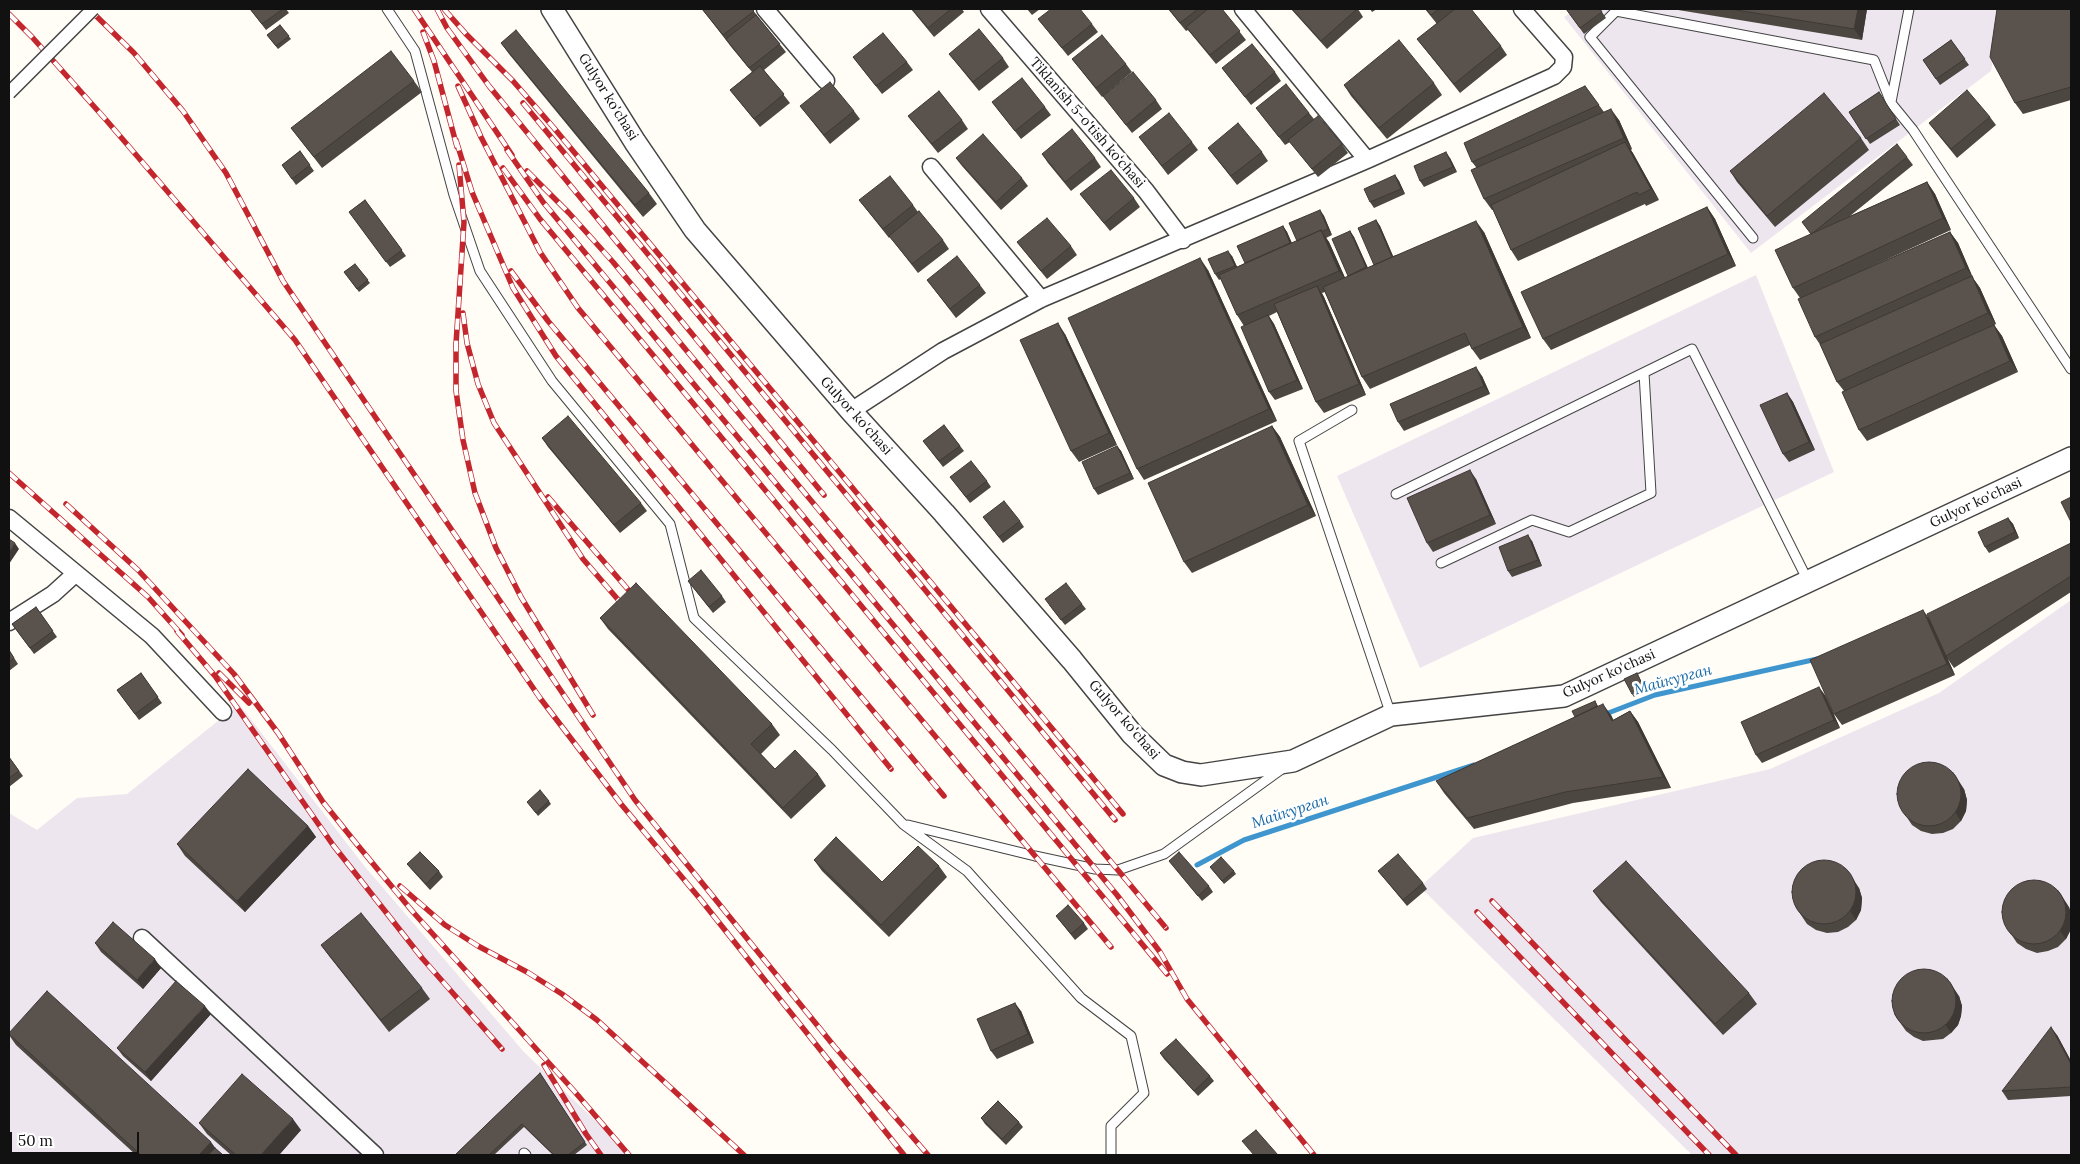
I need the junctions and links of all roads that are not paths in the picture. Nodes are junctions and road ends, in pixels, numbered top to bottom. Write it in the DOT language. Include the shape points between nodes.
graph roads {
  1 [pos="93,9"];
  2 [pos="387,9"];
  3 [pos="552,9"];
  4 [pos="765,9"];
  5 [pos="989,9"];
  6 [pos="1243,9"];
  7 [pos="1522,9"];
  8 [pos="1909,9"];
  9 [pos="826,81"];
  10 [pos="9,93"];
  11 [pos="1891,103"];
  12 [pos="1367,160"];
  13 [pos="931,167"];
  14 [pos="1753,238"];
  15 [pos="1183,240"];
  16 [pos="1041,299"];
  17 [pos="2071,369"];
  18 [pos="1644,373"];
  19 [pos="1352,410"];
  20 [pos="851,411"];
  21 [pos="2071,458"];
  22 [pos="1396,494"];
  23 [pos="9,518"];
  24 [pos="1441,563"];
  25 [pos="75,574"];
  26 [pos="1808,582"];
  27 [pos="9,622"];
  28 [pos="223,712"];
  29 [pos="1391,716"];
  30 [pos="1293,761"];
  31 [pos="903,824"];
  32 [pos="142,938"];
  33 [pos="371,1154"];
  34 [pos="1111,1155"];
  1 -- 10 [label="street, bridge"];
  2 -- 31 [label="lane" via="415,51 454,195 480,271 552,381 670,524 694,618 832,750"];
  3 -- 20 [label="street, Gulyor ko'chasi" via="635,142 695,230"];
  4 -- 9 [label="street"];
  5 -- 15 [label="street, Tiklanish 5-o'tish ko‘chasi" via="1146,191"];
  6 -- 12 [label="street"];
  7 -- 12 [label="street" via="1564,57 1562,67 1554,76"];
  8 -- 11 [label="lane"];
  11 -- 14 [label="lane" via="1874,60 1616,12 1590,37"];
  11 -- 17 [label="lane" via="1913,130"];
  12 -- 15 [label="street"];
  13 -- 16 [label="street"];
  15 -- 16 [label="street"];
  16 -- 20 [label="street" via="943,351"];
  18 -- 22 [label="lane"];
  18 -- 24 [label="lane" via="1651,493 1569,532 1532,520"];
  18 -- 26 [label="lane" via="1692,349"];
  19 -- 29 [label="lane" via="1299,441"];
  20 -- 30 [label="street, Gulyor ko'chasi" via="1072,660 1132,734 1164,765 1201,775"];
  21 -- 26 [label="street, Gulyor ko'chasi"];
  23 -- 25 [label="street"];
  25 -- 27 [label="street" via="52,594"];
  25 -- 28 [label="street" via="152,636"];
  26 -- 29 [label="street, Gulyor ko'chasi" via="1564,696"];
  29 -- 30 [label="street, Gulyor ko'chasi"];
  30 -- 31 [label="lane" via="1164,854 1118,870 1043,858"];
  31 -- 34 [label="lane" via="967,871 1081,998 1131,1036 1144,1092 1111,1126"];
  32 -- 33 [label="street"];
}
